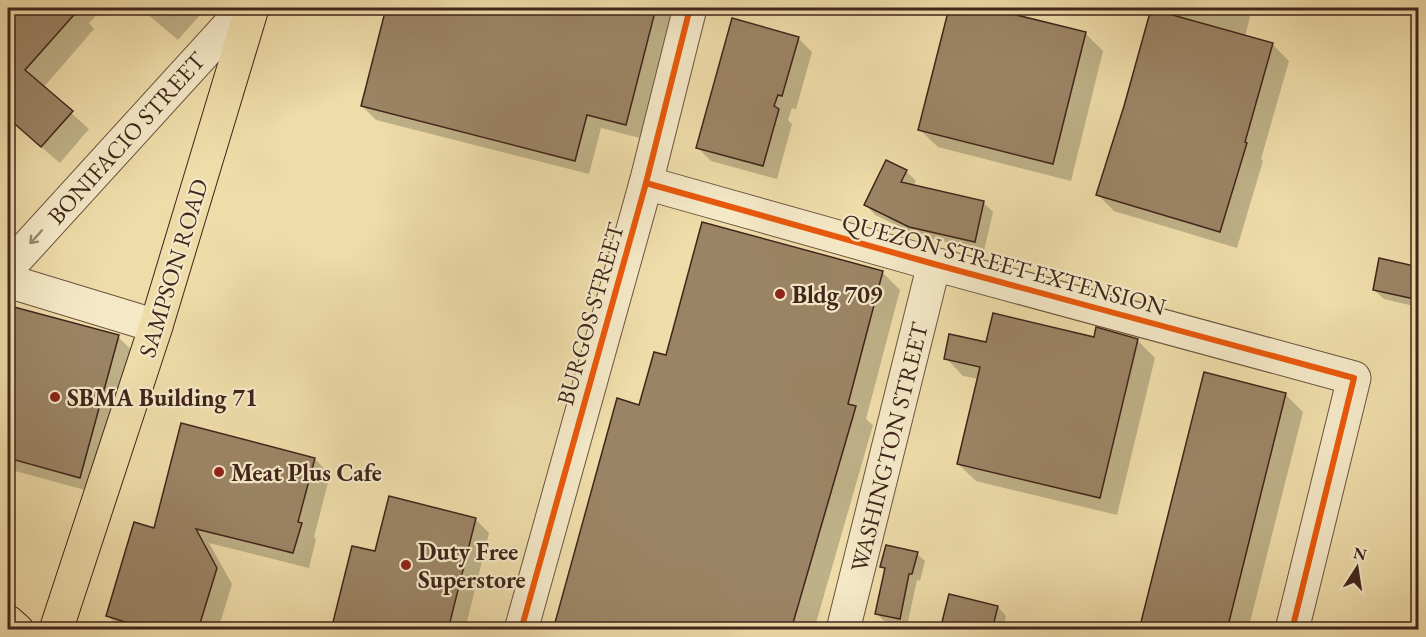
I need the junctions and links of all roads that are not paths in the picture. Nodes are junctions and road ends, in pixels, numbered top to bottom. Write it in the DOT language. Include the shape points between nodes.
graph roads {
  1 [pos="245,8"];
  2 [pos="252,8"];
  3 [pos="690,8"];
  4 [pos="646,183"];
  5 [pos="934,264"];
  6 [pos="8,268"];
  7 [pos="8,281"];
  8 [pos="156,326"];
  9 [pos="8,622"];
  10 [pos="17,630"];
  11 [pos="56,630"];
  12 [pos="521,630"];
  13 [pos="843,630"];
  14 [pos="1292,630"];
  1 -- 6 [label="street, BONIFACIO STREET, one-way"];
  2 -- 8 [label="main road, SAMPSON ROAD"];
  3 -- 4 [label="street, BURGOS STREET"];
  4 -- 5 [label="street, QUEZON STREET EXTENSION"];
  4 -- 12 [label="street, BURGOS STREET"];
  5 -- 13 [label="street, WASHINGTON STREET"];
  5 -- 14 [label="street, QUEZON STREET EXTENSION" via="1354,378"];
  7 -- 8 [label="street"];
  8 -- 11 [label="main road, SAMPSON ROAD"];
  9 -- 10 [label="main road"];
}
